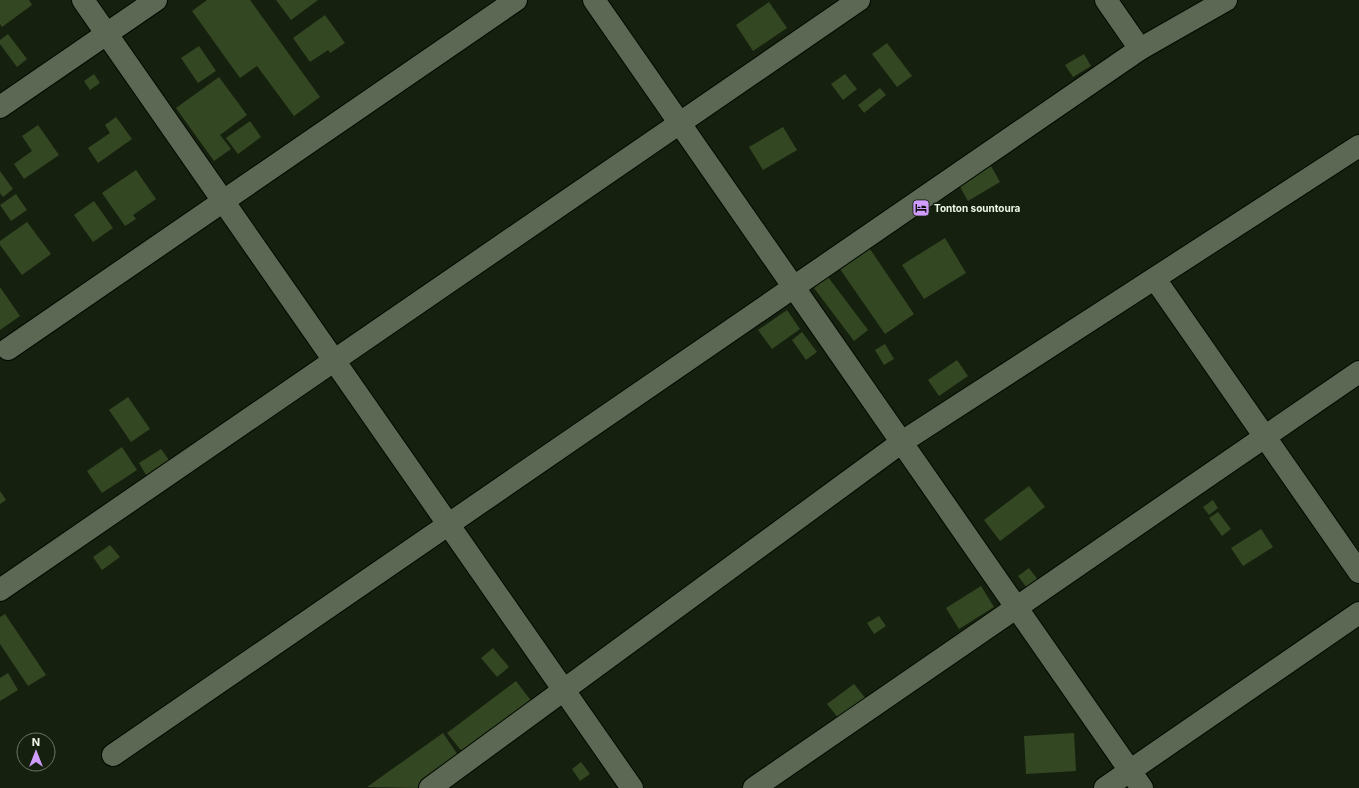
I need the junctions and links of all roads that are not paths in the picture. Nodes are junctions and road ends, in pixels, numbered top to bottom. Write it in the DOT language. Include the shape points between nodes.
graph roads {
  1 [pos="83,0"];
  2 [pos="156,0"];
  3 [pos="516,0"];
  4 [pos="594,0"];
  5 [pos="859,0"];
  6 [pos="1106,0"];
  7 [pos="1226,0"];
  8 [pos="107,34"];
  9 [pos="1140,49"];
  10 [pos="0,107"];
  11 [pos="680,123"];
  12 [pos="1359,146"];
  13 [pos="223,202"];
  14 [pos="1155,279"];
  15 [pos="794,287"];
  16 [pos="8,349"];
  17 [pos="334,360"];
  18 [pos="1359,372"];
  19 [pos="1265,437"];
  20 [pos="902,442"];
  21 [pos="448,525"];
  22 [pos="1359,572"];
  23 [pos="0,590"];
  24 [pos="1016,608"];
  25 [pos="1359,614"];
  26 [pos="564,690"];
  27 [pos="113,755"];
  28 [pos="1136,779"];
  29 [pos="430,788"];
  30 [pos="632,788"];
  31 [pos="754,788"];
  32 [pos="1105,788"];
  1 -- 8 [label="street"];
  2 -- 8 [label="street"];
  3 -- 13 [label="street"];
  4 -- 11 [label="street"];
  5 -- 11 [label="street"];
  6 -- 9 [label="street"];
  7 -- 9 [label="street"];
  8 -- 10 [label="street"];
  8 -- 13 [label="street"];
  9 -- 15 [label="street"];
  11 -- 15 [label="street"];
  11 -- 17 [label="street"];
  12 -- 14 [label="street"];
  13 -- 16 [label="street"];
  13 -- 17 [label="street"];
  14 -- 19 [label="street"];
  14 -- 20 [label="street"];
  15 -- 20 [label="street"];
  15 -- 21 [label="street"];
  17 -- 21 [label="street"];
  17 -- 23 [label="street"];
  18 -- 19 [label="street"];
  19 -- 22 [label="street"];
  19 -- 24 [label="street"];
  20 -- 24 [label="street"];
  20 -- 26 [label="street"];
  21 -- 26 [label="street"];
  21 -- 27 [label="street"];
  24 -- 28 [label="street"];
  24 -- 31 [label="street"];
  25 -- 28 [label="street"];
  26 -- 29 [label="street"];
  26 -- 30 [label="street"];
  28 -- 32 [label="street"];
}
